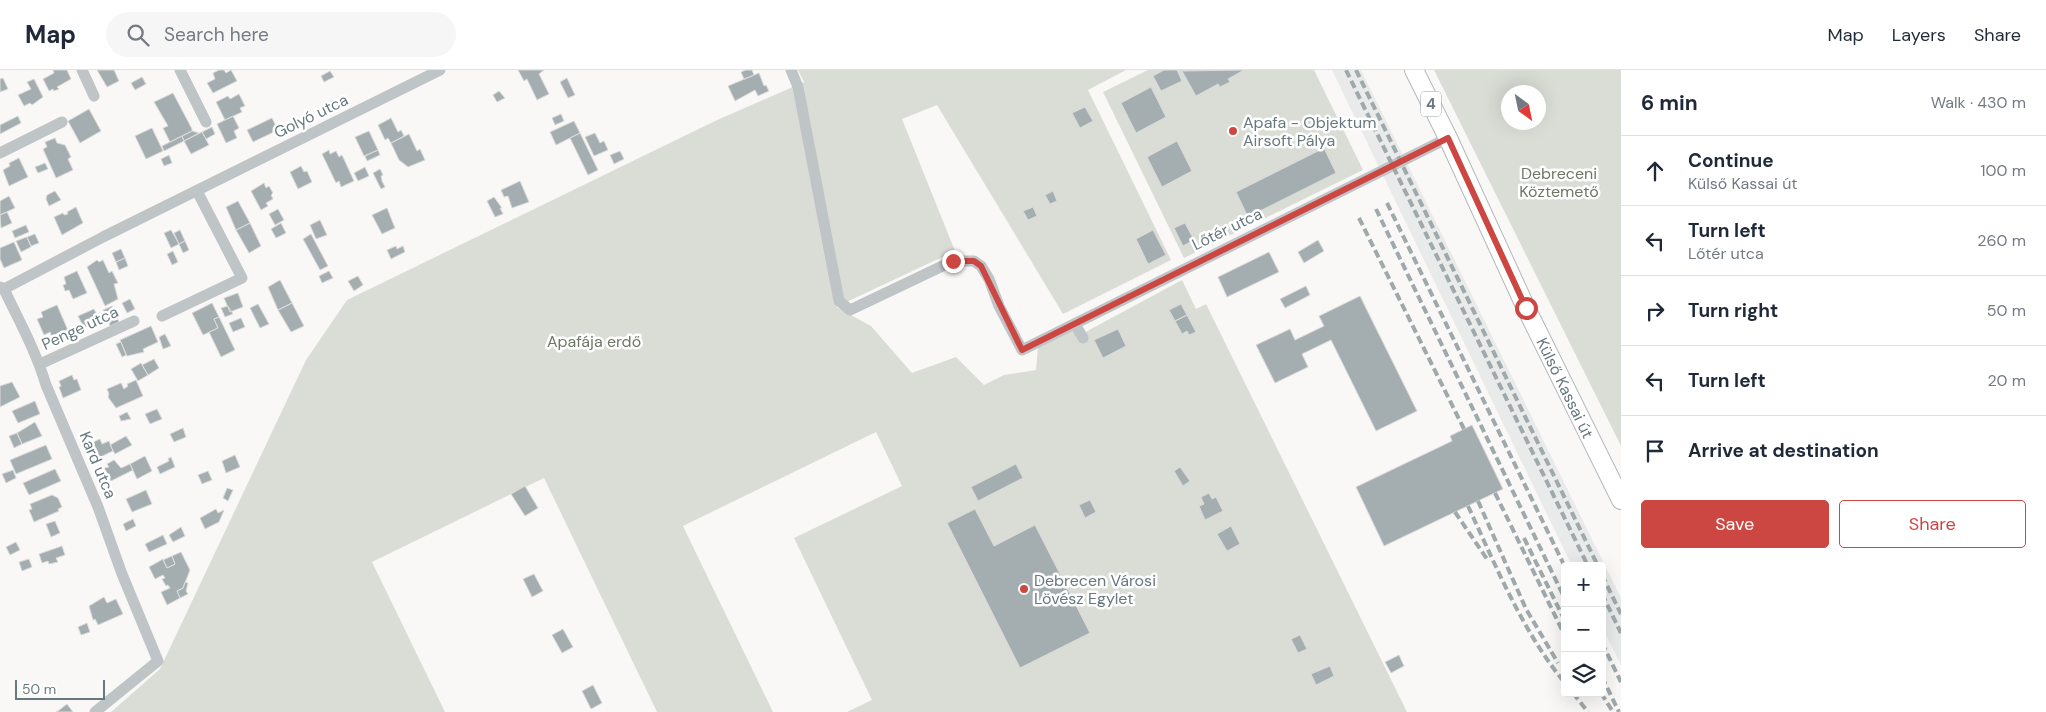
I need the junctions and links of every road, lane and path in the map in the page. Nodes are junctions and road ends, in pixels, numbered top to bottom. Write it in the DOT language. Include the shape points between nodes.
graph roads {
  1 [pos="82,70"];
  2 [pos="180,70"];
  3 [pos="440,70"];
  4 [pos="791,70"];
  5 [pos="1414,70"];
  6 [pos="94,96"];
  7 [pos="62,122"];
  8 [pos="206,122"];
  9 [pos="1448,138"];
  10 [pos="0,153"];
  11 [pos="197,190"];
  12 [pos="2,288"];
  13 [pos="162,316"];
  14 [pos="134,321"];
  15 [pos="1075,324"];
  16 [pos="1083,338"];
  17 [pos="40,364"];
  18 [pos="1621,500"];
  19 [pos="95,712"];
  1 -- 6 [label="street"];
  2 -- 8 [label="street"];
  3 -- 11 [label="street, Golyó utca"];
  4 -- 15 [label="street, Lőtér utca" via="798,87 839,301 850,310 953,261 974,261 989,279 1022,350"];
  5 -- 9 [label="main road, 4"];
  7 -- 10 [label="street"];
  9 -- 15 [label="street, Lőtér utca"];
  9 -- 18 [label="main road, Külső Kassai út / 4" via="1526,308"];
  11 -- 12 [label="street, Golyó utca"];
  11 -- 13 [label="street" via="242,278"];
  12 -- 17 [label="street, Kard utca"];
  14 -- 17 [label="street, Penge utca"];
  15 -- 16 [label="street"];
  17 -- 19 [label="street, Kard utca" via="158,661"];
}
